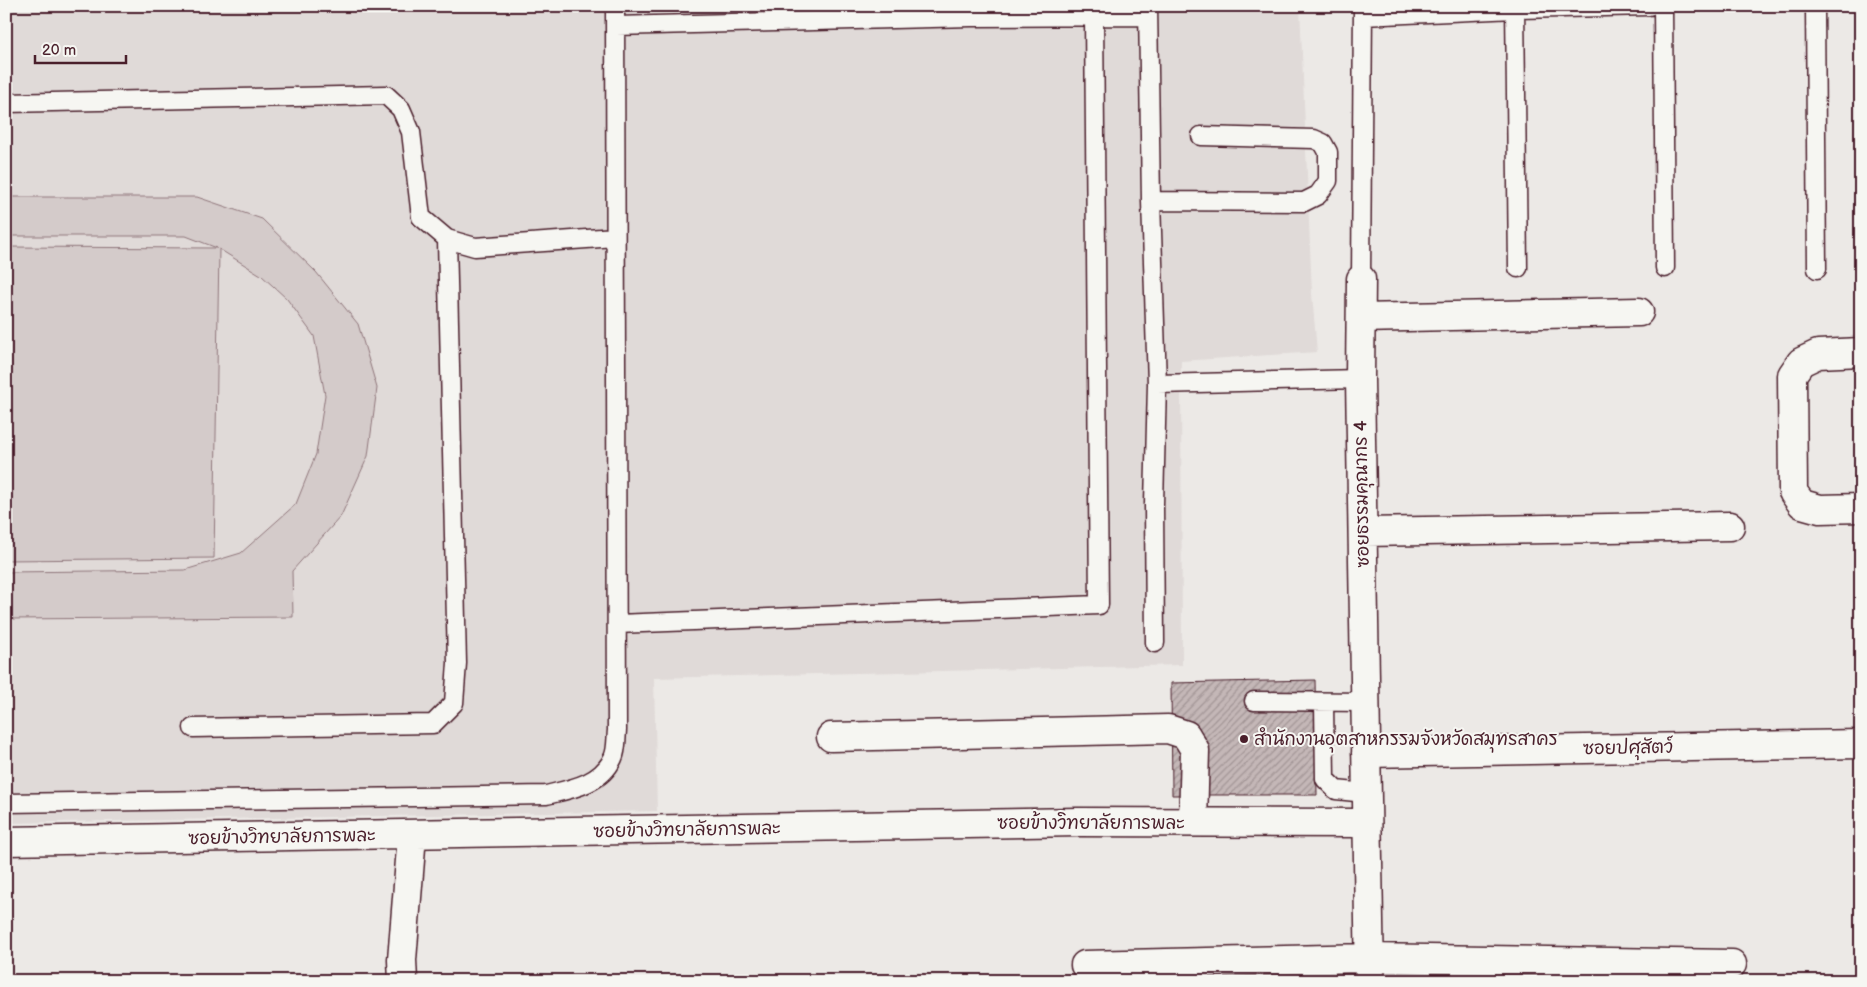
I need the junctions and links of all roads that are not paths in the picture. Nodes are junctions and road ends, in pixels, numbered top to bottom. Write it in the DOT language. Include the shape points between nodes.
graph roads {
  1 [pos="615,6"];
  2 [pos="1649,6"];
  3 [pos="1663,6"];
  4 [pos="1815,6"];
  5 [pos="1515,8"];
  6 [pos="1148,11"];
  7 [pos="1362,11"];
  8 [pos="1094,16"];
  9 [pos="616,26"];
  10 [pos="6,103"];
  11 [pos="1201,136"];
  12 [pos="1151,201"];
  13 [pos="615,237"];
  14 [pos="447,238"];
  15 [pos="1518,268"];
  16 [pos="1665,268"];
  17 [pos="1816,269"];
  18 [pos="1361,279"];
  19 [pos="1639,312"];
  20 [pos="1361,318"];
  21 [pos="1861,352"];
  22 [pos="1360,379"];
  23 [pos="1157,384"];
  24 [pos="1861,508"];
  25 [pos="1730,526"];
  26 [pos="1363,532"];
  27 [pos="617,624"];
  28 [pos="1155,643"];
  29 [pos="1254,701"];
  30 [pos="1324,702"];
  31 [pos="1365,702"];
  32 [pos="193,728"];
  33 [pos="831,737"];
  34 [pos="1861,744"];
  35 [pos="1366,753"];
  36 [pos="1366,793"];
  37 [pos="6,803"];
  38 [pos="1194,822"];
  39 [pos="1367,823"];
  40 [pos="412,835"];
  41 [pos="6,841"];
  42 [pos="1732,964"];
  43 [pos="1085,965"];
  44 [pos="1369,970"];
  45 [pos="403,981"];
  1 -- 9 [label="lane"];
  2 -- 5 [label="lane"];
  3 -- 16 [label="lane"];
  4 -- 17 [label="lane"];
  5 -- 7 [label="lane"];
  5 -- 15 [label="lane"];
  6 -- 8 [label="lane"];
  6 -- 12 [label="lane"];
  7 -- 18 [label="lane, ซอยธรรมคุณากร 4"];
  8 -- 9 [label="lane"];
  8 -- 27 [label="lane" via="1099,605"];
  9 -- 13 [label="lane"];
  10 -- 14 [label="lane" via="386,94 402,109 411,132 421,217"];
  11 -- 12 [label="lane" via="1314,139 1323,143 1328,152 1328,181 1318,195 1304,202"];
  12 -- 23 [label="lane"];
  13 -- 14 [label="lane" via="475,246"];
  13 -- 27 [label="lane"];
  14 -- 32 [label="lane" via="457,663 454,703 433,724"];
  18 -- 20 [label="street, ซอยธรรมคุณากร 4"];
  19 -- 20 [label="street"];
  20 -- 22 [label="street, ซอยธรรมคุณากร 4"];
  21 -- 24 [label="street" via="1818,354 1801,362 1792,375 1793,492 1802,504 1820,509"];
  22 -- 23 [label="lane"];
  22 -- 26 [label="street, ซอยธรรมคุณากร 4"];
  23 -- 28 [label="lane"];
  25 -- 26 [label="street"];
  26 -- 31 [label="street, ซอยธรรมคุณากร 4"];
  27 -- 37 [label="lane" via="618,730 614,757 601,776 575,789 546,794"];
  29 -- 30 [label="lane"];
  30 -- 31 [label="lane"];
  30 -- 36 [label="lane" via="1325,780 1336,790"];
  31 -- 35 [label="street, ซอยธรรมคุณากร 4"];
  33 -- 38 [label="street" via="1168,728 1186,735 1195,750"];
  34 -- 35 [label="street, ซอยปศุสัตว์"];
  35 -- 36 [label="street, ซอยธรรมคุณากร 4"];
  36 -- 39 [label="street, ซอยธรรมคุณากร 4"];
  38 -- 39 [label="street, ซอยข้างวิทยาลัยการพละ"];
  38 -- 40 [label="street, ซอยข้างวิทยาลัยการพละ"];
  39 -- 44 [label="street, ซอยธรรมคุณากร 4"];
  40 -- 41 [label="street, ซอยข้างวิทยาลัยการพละ"];
  40 -- 45 [label="street"];
  42 -- 44 [label="street"];
  43 -- 44 [label="street"];
}
